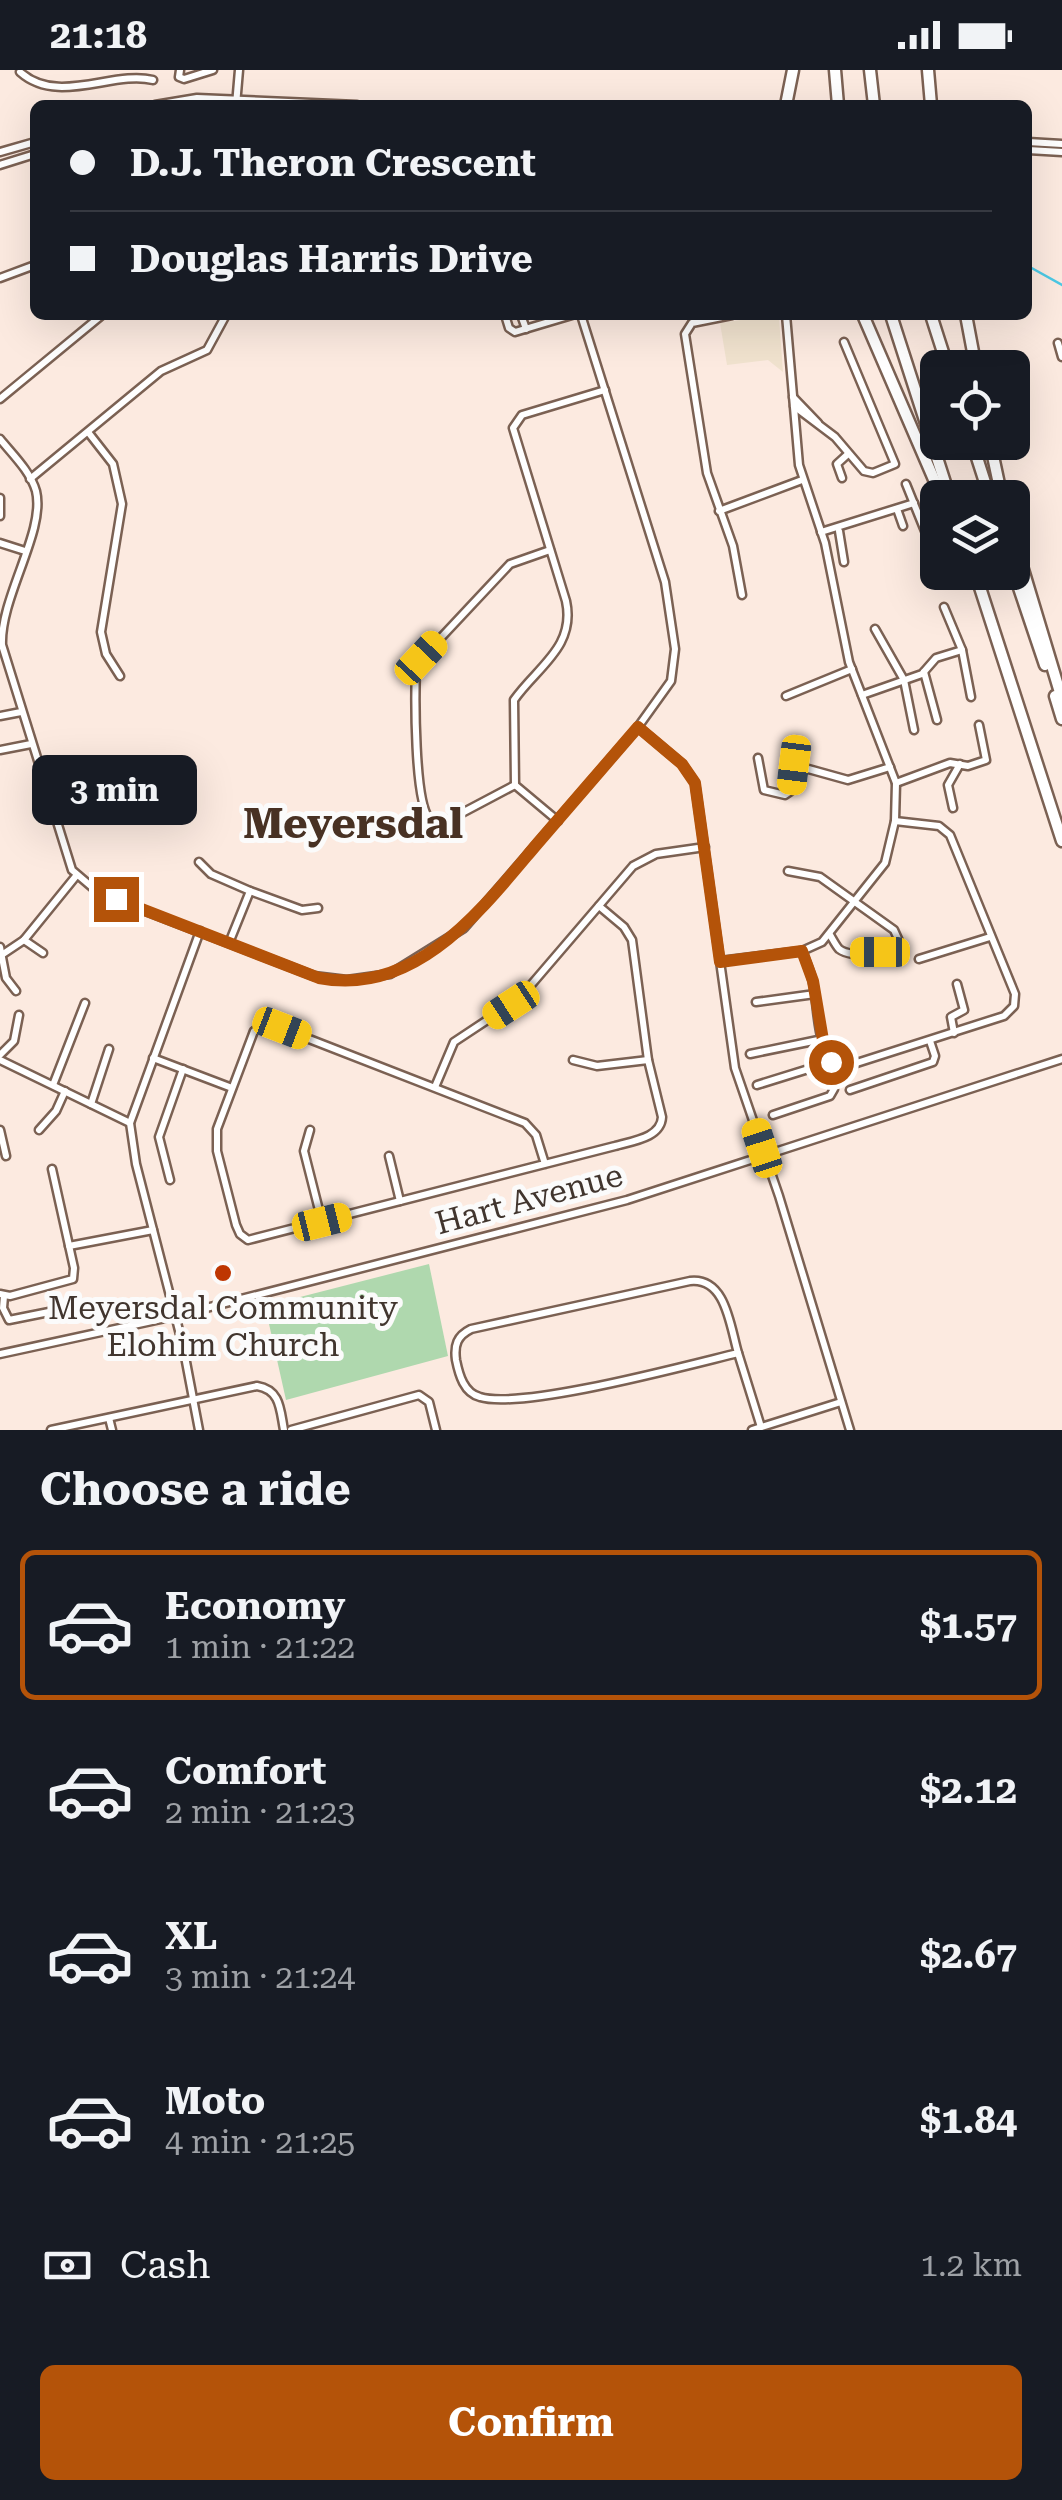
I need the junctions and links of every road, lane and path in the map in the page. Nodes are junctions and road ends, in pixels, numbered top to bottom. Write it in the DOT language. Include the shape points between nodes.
graph roads {
  1 [pos="10,70"];
  2 [pos="180,70"];
  3 [pos="214,70"];
  4 [pos="239,70"];
  5 [pos="792,70"];
  6 [pos="834,70"];
  7 [pos="870,70"];
  8 [pos="928,70"];
  9 [pos="20,71"];
  10 [pos="153,80"];
  11 [pos="185,100"];
  12 [pos="216,100"];
  13 [pos="236,100"];
  14 [pos="787,100"];
  15 [pos="837,100"];
  16 [pos="873,100"];
  17 [pos="931,100"];
  18 [pos="1032,142"];
  19 [pos="30,143"];
  20 [pos="1062,144"];
  21 [pos="1032,150"];
  22 [pos="0,152"];
  23 [pos="1062,152"];
  24 [pos="30,156"];
  25 [pos="0,165"];
  26 [pos="30,266"];
  27 [pos="0,278"];
  28 [pos="96,320"];
  29 [pos="223,320"];
  30 [pos="507,320"];
  31 [pos="522,320"];
  32 [pos="554,320"];
  33 [pos="583,320"];
  34 [pos="707,320"];
  35 [pos="786,320"];
  36 [pos="864,320"];
  37 [pos="893,320"];
  38 [pos="933,320"];
  39 [pos="967,320"];
  40 [pos="526,328"];
  41 [pos="844,342"];
  42 [pos="1058,343"];
  43 [pos="942,350"];
  44 [pos="973,350"];
  45 [pos="1062,358"];
  46 [pos="605,390"];
  47 [pos="0,400"];
  48 [pos="793,401"];
  49 [pos="88,432"];
  50 [pos="0,439"];
  51 [pos="848,454"];
  52 [pos="30,478"];
  53 [pos="842,478"];
  54 [pos="803,479"];
  55 [pos="934,480"];
  56 [pos="944,480"];
  57 [pos="906,484"];
  58 [pos="0,498"];
  59 [pos="914,503"];
  60 [pos="897,509"];
  61 [pos="720,512"];
  62 [pos="0,516"];
  63 [pos="920,518"];
  64 [pos="903,526"];
  65 [pos="840,530"];
  66 [pos="823,535"];
  67 [pos="0,543"];
  68 [pos="550,550"];
  69 [pos="25,551"];
  70 [pos="844,562"];
  71 [pos="980,590"];
  72 [pos="1020,590"];
  73 [pos="1029,590"];
  74 [pos="742,595"];
  75 [pos="944,608"];
  76 [pos="875,629"];
  77 [pos="962,650"];
  78 [pos="852,669"];
  79 [pos="924,672"];
  80 [pos="120,676"];
  81 [pos="904,680"];
  82 [pos="786,696"];
  83 [pos="862,696"];
  84 [pos="971,697"];
  85 [pos="1062,699"];
  86 [pos="21,712"];
  87 [pos="0,716"];
  88 [pos="1062,718"];
  89 [pos="937,720"];
  90 [pos="980,725"];
  91 [pos="638,727"];
  92 [pos="914,730"];
  93 [pos="31,744"];
  94 [pos="0,750"];
  95 [pos="758,758"];
  96 [pos="960,764"];
  97 [pos="890,766"];
  98 [pos="896,784"];
  99 [pos="515,785"];
  100 [pos="953,808"];
  101 [pos="558,821"];
  102 [pos="895,821"];
  103 [pos="1062,841"];
  104 [pos="705,847"];
  105 [pos="200,862"];
  106 [pos="788,871"];
  107 [pos="76,876"];
  108 [pos="250,891"];
  109 [pos="855,901"];
  110 [pos="599,906"];
  111 [pos="318,908"];
  112 [pos="200,932"];
  113 [pos="830,935"];
  114 [pos="990,937"];
  115 [pos="24,940"];
  116 [pos="229,943"];
  117 [pos="802,951"];
  118 [pos="1,953"];
  119 [pos="43,953"];
  120 [pos="920,959"];
  121 [pos="720,962"];
  122 [pos="956,984"];
  123 [pos="16,992"];
  124 [pos="815,994"];
  125 [pos="756,1002"];
  126 [pos="85,1003"];
  127 [pos="19,1014"];
  128 [pos="954,1033"];
  129 [pos="823,1040"];
  130 [pos="930,1041"];
  131 [pos="109,1049"];
  132 [pos="750,1054"];
  133 [pos="0,1058"];
  134 [pos="153,1058"];
  135 [pos="1062,1059"];
  136 [pos="573,1060"];
  137 [pos="648,1060"];
  138 [pos="832,1062"];
  139 [pos="184,1069"];
  140 [pos="53,1085"];
  141 [pos="758,1085"];
  142 [pos="435,1087"];
  143 [pos="232,1088"];
  144 [pos="850,1090"];
  145 [pos="65,1091"];
  146 [pos="92,1100"];
  147 [pos="773,1116"];
  148 [pos="130,1123"];
  149 [pos="0,1130"];
  150 [pos="39,1130"];
  151 [pos="310,1130"];
  152 [pos="6,1156"];
  153 [pos="389,1156"];
  154 [pos="763,1156"];
  155 [pos="545,1164"];
  156 [pos="52,1169"];
  157 [pos="170,1180"];
  158 [pos="400,1202"];
  159 [pos="322,1222"];
  160 [pos="153,1230"];
  161 [pos="69,1246"];
  162 [pos="2,1295"];
  163 [pos="74,1307"];
  164 [pos="175,1316"];
  165 [pos="738,1353"];
  166 [pos="0,1354"];
  167 [pos="193,1400"];
  168 [pos="841,1402"];
  169 [pos="109,1418"];
  170 [pos="325,1426"];
  171 [pos="761,1427"];
  172 [pos="51,1430"];
  173 [pos="112,1430"];
  174 [pos="199,1430"];
  175 [pos="288,1430"];
  176 [pos="436,1430"];
  177 [pos="752,1430"];
  178 [pos="850,1430"];
  1 -- 9 [label="street"];
  2 -- 3 [label="street" via="185,79"];
  4 -- 13 [label="street"];
  5 -- 14 [label="highway"];
  6 -- 15 [label="highway"];
  7 -- 16 [label="highway"];
  8 -- 17 [label="highway"];
  9 -- 10 [label="street" via="48,86 133,76"];
  11 -- 12 [label="street"];
  18 -- 20 [label="street"];
  19 -- 22 [label="street"];
  21 -- 23 [label="street"];
  24 -- 25 [label="street"];
  26 -- 27 [label="street"];
  28 -- 47 [label="street"];
  29 -- 49 [label="street" via="208,350 168,366"];
  30 -- 40 [label="street" via="512,331"];
  31 -- 40 [label="street"];
  32 -- 40 [label="street"];
  33 -- 46 [label="street"];
  34 -- 61 [label="street" via="692,323 685,334 706,473"];
  35 -- 48 [label="street"];
  36 -- 55 [label="highway"];
  37 -- 56 [label="highway"];
  38 -- 43 [label="highway"];
  39 -- 44 [label="highway"];
  41 -- 51 [label="street" via="895,463 868,472"];
  42 -- 45 [label="street"];
  46 -- 68 [label="street" via="526,414 513,425"];
  46 -- 91 [label="street" via="658,558 674,637 671,681"];
  48 -- 51 [label="street"];
  48 -- 54 [label="street"];
  49 -- 52 [label="street"];
  49 -- 80 [label="street" via="113,464 122,504 102,632"];
  50 -- 52 [label="street"];
  51 -- 53 [label="street" via="838,464"];
  52 -- 69 [label="street" via="38,508"];
  54 -- 61 [label="street"];
  54 -- 66 [label="street"];
  57 -- 59 [label="street"];
  58 -- 62 [label="street"];
  59 -- 60 [label="street"];
  59 -- 63 [label="street"];
  60 -- 64 [label="street"];
  60 -- 65 [label="street"];
  61 -- 74 [label="street"];
  65 -- 66 [label="street"];
  65 -- 70 [label="street"];
  66 -- 78 [label="street"];
  67 -- 69 [label="street"];
  68 -- 99 [label="street" via="568,627 560,648 514,699"];
  68 -- 99 [label="street" via="507,566 421,658 416,672 420,796 429,818 445,822"];
  69 -- 86 [label="street" via="1,632"];
  71 -- 103 [label="highway"];
  72 -- 88 [label="highway"];
  73 -- 85 [label="highway"];
  75 -- 77 [label="street"];
  76 -- 81 [label="street"];
  77 -- 79 [label="street" via="938,657"];
  77 -- 84 [label="street"];
  78 -- 82 [label="street"];
  78 -- 83 [label="street"];
  79 -- 81 [label="street"];
  79 -- 89 [label="street"];
  81 -- 83 [label="street"];
  81 -- 92 [label="street"];
  83 -- 97 [label="street"];
  86 -- 87 [label="street"];
  86 -- 93 [label="street"];
  90 -- 96 [label="street" via="988,758"];
  91 -- 101 [label="street"];
  91 -- 104 [label="street" via="692,778"];
  93 -- 94 [label="street"];
  93 -- 107 [label="street"];
  95 -- 97 [label="street" via="764,789 789,794 794,765 848,780"];
  96 -- 98 [label="street"];
  96 -- 100 [label="street" via="948,785"];
  97 -- 98 [label="street"];
  98 -- 102 [label="street"];
  99 -- 101 [label="street"];
  101 -- 116 [label="street" via="464,928 390,974 328,979"];
  102 -- 109 [label="street" via="885,863"];
  102 -- 114 [label="street" via="947,831"];
  104 -- 110 [label="street" via="647,856"];
  104 -- 121 [label="street"];
  105 -- 108 [label="street"];
  106 -- 109 [label="street" via="818,876"];
  107 -- 112 [label="street" via="99,893"];
  107 -- 115 [label="street"];
  108 -- 111 [label="street" via="302,910"];
  108 -- 116 [label="street"];
  109 -- 113 [label="street"];
  109 -- 113 [label="street" via="897,933 898,946 845,952"];
  110 -- 137 [label="street" via="630,936"];
  110 -- 142 [label="street" via="519,998 454,1042"];
  112 -- 116 [label="street"];
  112 -- 134 [label="street"];
  113 -- 117 [label="street"];
  114 -- 120 [label="street"];
  114 -- 128 [label="street" via="1014,1006 1004,1016"];
  115 -- 118 [label="street"];
  115 -- 119 [label="street"];
  117 -- 121 [label="street"];
  117 -- 124 [label="street"];
  118 -- 123 [label="street"];
  121 -- 154 [label="street" via="735,1068"];
  122 -- 128 [label="street" via="964,1009 951,1018"];
  124 -- 125 [label="street"];
  124 -- 129 [label="street"];
  126 -- 140 [label="street"];
  127 -- 133 [label="street" via="14,1040"];
  128 -- 130 [label="street"];
  129 -- 132 [label="street"];
  129 -- 138 [label="street"];
  130 -- 138 [label="street" via="850,1067"];
  130 -- 144 [label="street" via="933,1062"];
  131 -- 146 [label="street"];
  133 -- 140 [label="street"];
  134 -- 139 [label="street"];
  134 -- 148 [label="street"];
  135 -- 154 [label="street, Hart Avenue"];
  136 -- 137 [label="street" via="597,1066"];
  137 -- 155 [label="street" via="662,1113 659,1130"];
  138 -- 141 [label="street"];
  138 -- 147 [label="street" via="830,1096"];
  139 -- 143 [label="street"];
  139 -- 157 [label="street" via="159,1137"];
  140 -- 145 [label="street"];
  142 -- 143 [label="street" via="261,1024"];
  142 -- 155 [label="street" via="525,1122"];
  143 -- 159 [label="street" via="217,1150 240,1234 256,1239"];
  145 -- 146 [label="street"];
  145 -- 150 [label="street"];
  146 -- 148 [label="street"];
  148 -- 160 [label="street"];
  149 -- 152 [label="street"];
  151 -- 159 [label="street" via="304,1151"];
  153 -- 158 [label="street"];
  154 -- 164 [label="street, Hart Avenue" via="627,1200"];
  154 -- 168 [label="street"];
  155 -- 158 [label="street"];
  156 -- 161 [label="street"];
  158 -- 159 [label="street"];
  160 -- 161 [label="street"];
  160 -- 164 [label="street"];
  161 -- 162 [label="street" via="73,1279"];
  162 -- 163 [label="street" via="9,1320"];
  164 -- 166 [label="street, Hart Avenue"];
  164 -- 167 [label="street"];
  165 -- 165 [label="street" via="720,1294 706,1281 480,1326 456,1346 463,1383 486,1398 554,1393"];
  165 -- 171 [label="street"];
  167 -- 169 [label="street"];
  167 -- 174 [label="street"];
  167 -- 175 [label="street" via="262,1386 277,1397"];
  168 -- 171 [label="street"];
  168 -- 178 [label="street"];
  169 -- 172 [label="street"];
  169 -- 173 [label="street"];
  170 -- 175 [label="street"];
  170 -- 176 [label="street" via="419,1395 427,1398"];
  171 -- 177 [label="street"];
}
